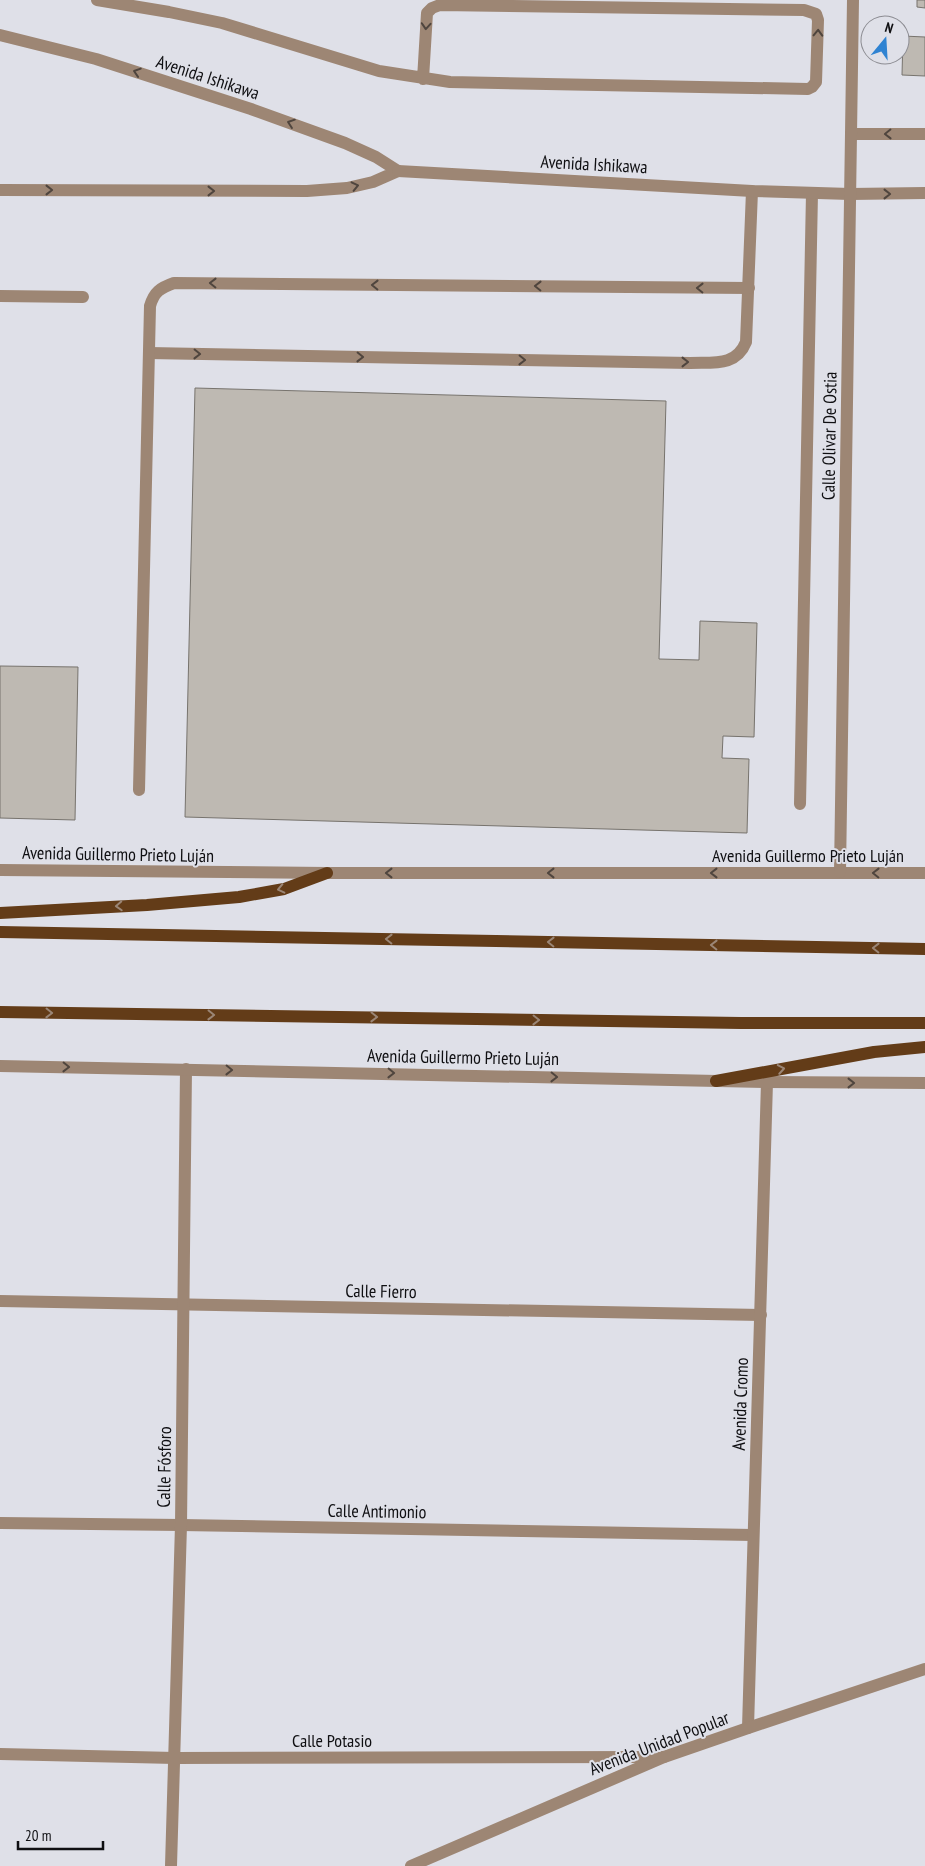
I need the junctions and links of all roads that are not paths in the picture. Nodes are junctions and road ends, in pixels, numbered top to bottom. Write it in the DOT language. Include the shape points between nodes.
graph roads {
  1 [pos="97,0"];
  2 [pos="853,0"];
  3 [pos="0,35"];
  4 [pos="423,79"];
  5 [pos="851,134"];
  6 [pos="925,134"];
  7 [pos="398,171"];
  8 [pos="0,190"];
  9 [pos="752,191"];
  10 [pos="812,193"];
  11 [pos="850,194"];
  12 [pos="925,194"];
  13 [pos="749,288"];
  14 [pos="0,296"];
  15 [pos="83,297"];
  16 [pos="148,353"];
  17 [pos="139,790"];
  18 [pos="800,804"];
  19 [pos="0,870"];
  20 [pos="840,872"];
  21 [pos="327,873"];
  22 [pos="925,873"];
  23 [pos="0,913"];
  24 [pos="0,932"];
  25 [pos="925,948"];
  26 [pos="0,1012"];
  27 [pos="925,1023"];
  28 [pos="925,1047"];
  29 [pos="0,1066"];
  30 [pos="186,1069"];
  31 [pos="716,1081"];
  32 [pos="767,1082"];
  33 [pos="925,1084"];
  34 [pos="0,1300"];
  35 [pos="183,1304"];
  36 [pos="761,1315"];
  37 [pos="0,1523"];
  38 [pos="181,1525"];
  39 [pos="753,1535"];
  40 [pos="925,1669"];
  41 [pos="748,1728"];
  42 [pos="0,1754"];
  43 [pos="664,1757"];
  44 [pos="175,1758"];
  45 [pos="171,1866"];
  46 [pos="411,1866"];
  1 -- 4 [label="street" via="222,24 379,71"];
  2 -- 5 [label="street, Calle Olivar De Ostia"];
  7 -- 3 [label="street, Avenida Ishikawa, one-way" via="345,143 251,109 96,59"];
  4 -- 4 [label="street, one-way" via="808,89 816,82 818,20 811,11 440,5 427,13"];
  6 -- 5 [label="street, one-way"];
  5 -- 11 [label="street, Calle Olivar De Ostia"];
  8 -- 7 [label="street, Avenida Ishikawa, one-way" via="307,191 347,188 374,182"];
  7 -- 9 [label="street, Avenida Ishikawa"];
  9 -- 10 [label="street, Avenida Ishikawa"];
  9 -- 13 [label="street"];
  10 -- 11 [label="street, Avenida Ishikawa"];
  10 -- 18 [label="street"];
  11 -- 12 [label="street, Avenida Ishikawa, one-way"];
  11 -- 20 [label="street, Calle Olivar De Ostia"];
  13 -- 16 [label="street, one-way" via="174,283 160,288 153,296"];
  16 -- 13 [label="street, one-way" via="727,361 743,352"];
  14 -- 15 [label="street"];
  16 -- 17 [label="street"];
  19 -- 21 [label="street, Avenida Guillermo Prieto Luján"];
  20 -- 21 [label="street, Avenida Guillermo Prieto Luján, one-way"];
  22 -- 20 [label="street, Avenida Guillermo Prieto Luján, one-way"];
  21 -- 23 [label="main road, one-way" via="284,889 239,897"];
  25 -- 24 [label="main road, one-way"];
  26 -- 27 [label="main road, one-way"];
  31 -- 28 [label="main road, one-way" via="874,1052"];
  29 -- 30 [label="street, Avenida Guillermo Prieto Luján, one-way"];
  30 -- 31 [label="street, Avenida Guillermo Prieto Luján, one-way"];
  30 -- 35 [label="street, Calle Fósforo"];
  31 -- 32 [label="street, Avenida Guillermo Prieto Luján"];
  32 -- 33 [label="street, Avenida Guillermo Prieto Luján, one-way"];
  32 -- 36 [label="street, Avenida Cromo"];
  34 -- 35 [label="street, Calle Fierro"];
  35 -- 36 [label="street, Calle Fierro"];
  35 -- 38 [label="street, Calle Fósforo"];
  36 -- 39 [label="street, Avenida Cromo"];
  37 -- 38 [label="street, Calle Antimonio"];
  38 -- 39 [label="street, Calle Antimonio"];
  38 -- 44 [label="street, Calle Fósforo"];
  39 -- 41 [label="street, Avenida Cromo"];
  40 -- 41 [label="street, Avenida Unidad Popular"];
  41 -- 43 [label="street, Avenida Unidad Popular"];
  42 -- 44 [label="street, Calle Potasio"];
  43 -- 44 [label="street, Calle Potasio"];
  43 -- 46 [label="street, Avenida Unidad Popular"];
  44 -- 45 [label="street, Calle Fósforo"];
}
